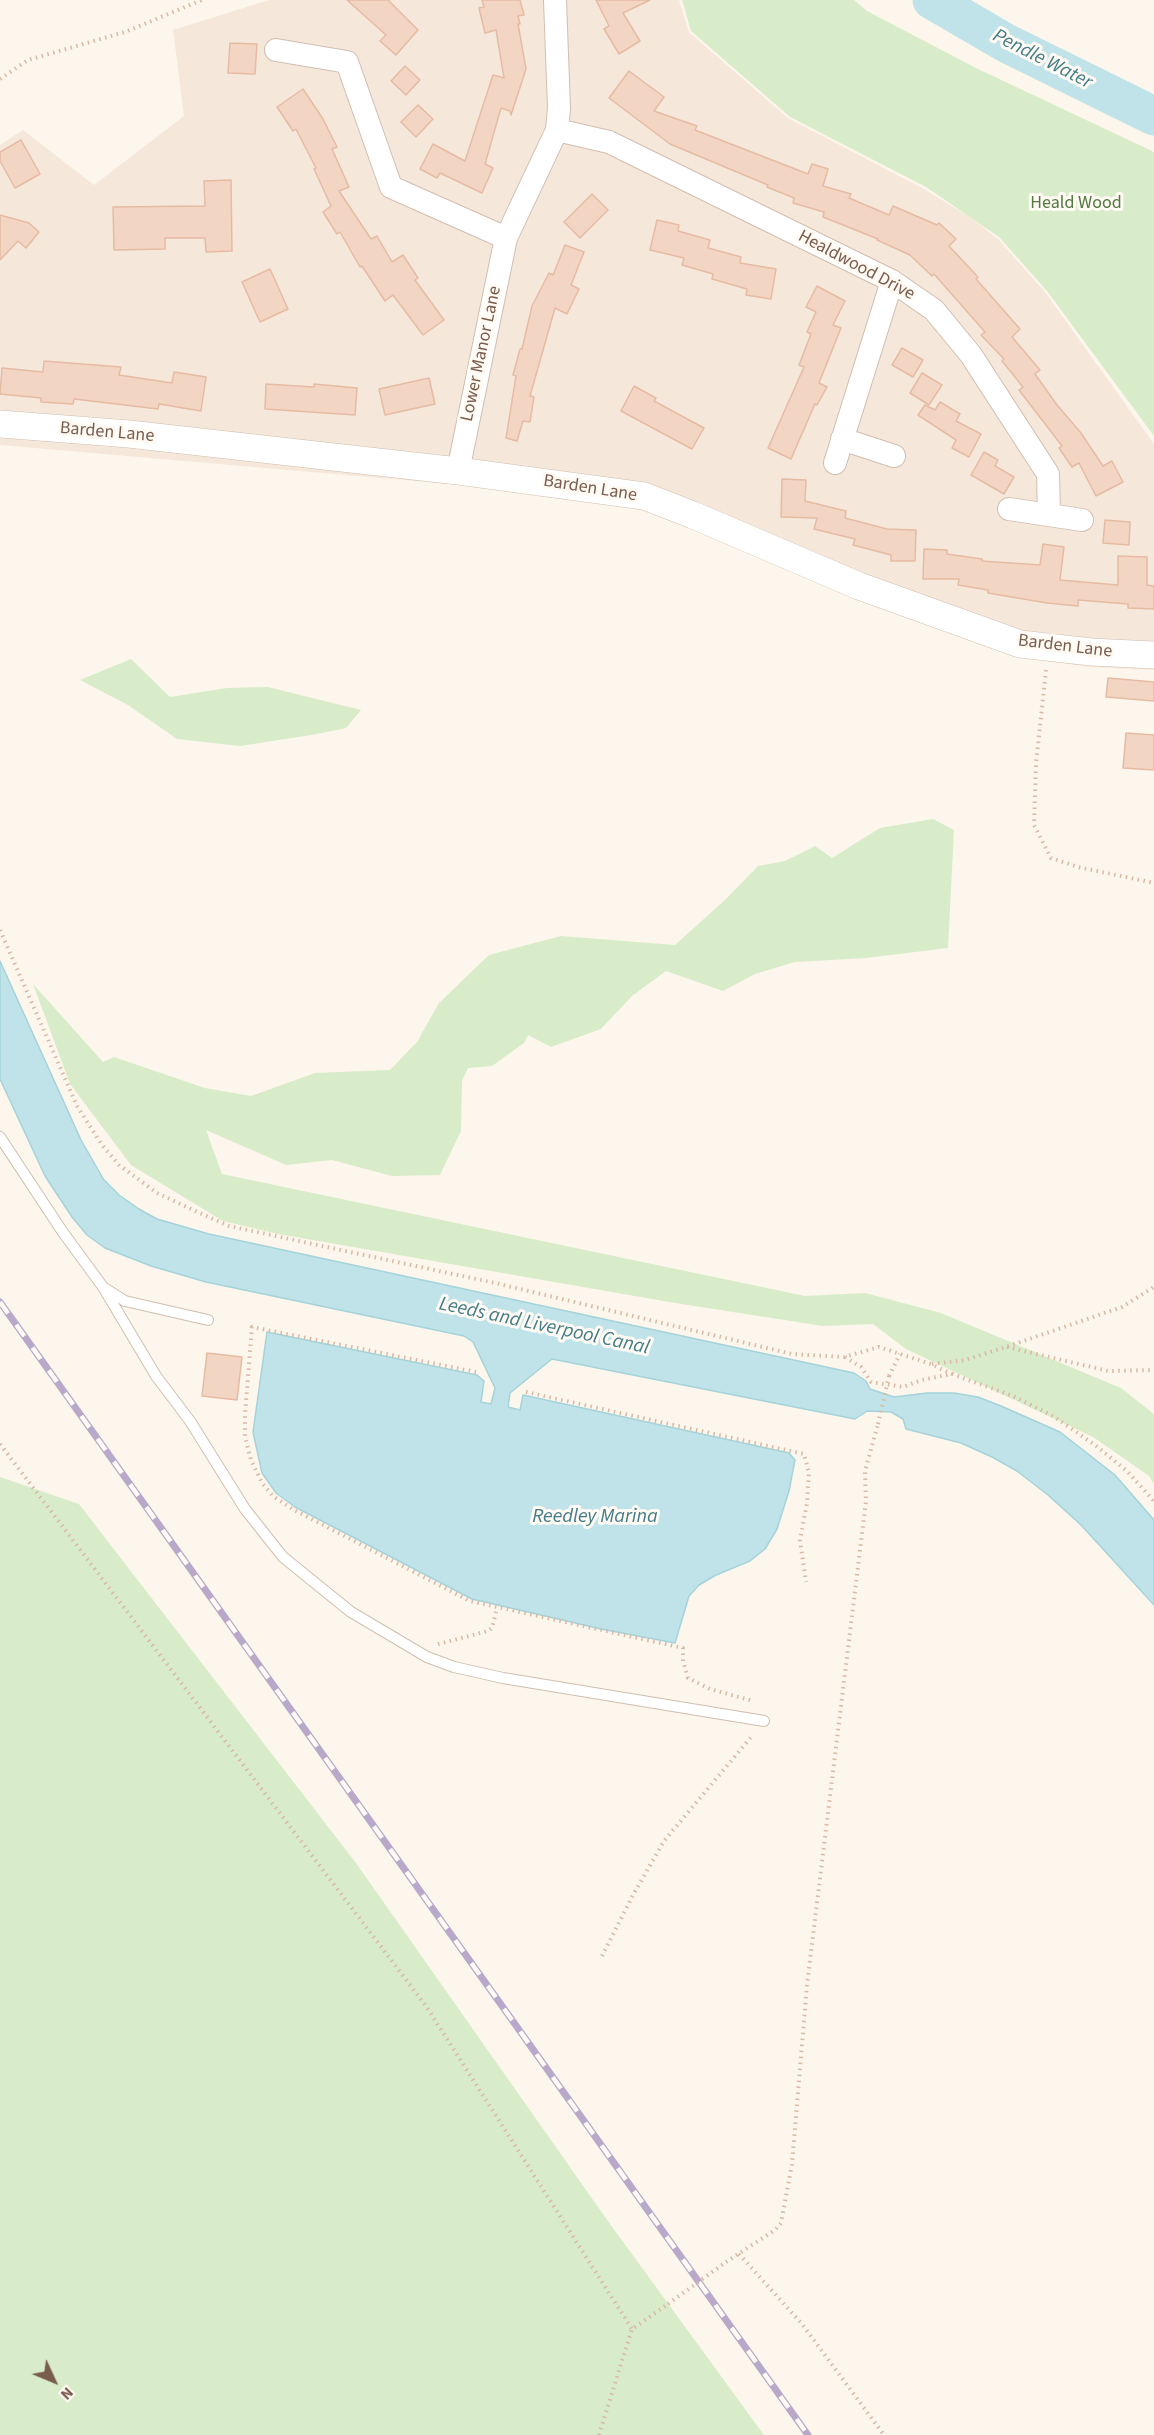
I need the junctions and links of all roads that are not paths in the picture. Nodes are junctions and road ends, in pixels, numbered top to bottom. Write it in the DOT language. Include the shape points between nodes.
graph roads {
  1 [pos="555,0"];
  2 [pos="276,50"];
  3 [pos="557,130"];
  4 [pos="506,238"];
  5 [pos="892,281"];
  6 [pos="0,424"];
  7 [pos="842,439"];
  8 [pos="894,456"];
  9 [pos="835,463"];
  10 [pos="458,471"];
  11 [pos="1009,509"];
  12 [pos="1049,515"];
  13 [pos="1082,520"];
  14 [pos="1154,655"];
  15 [pos="0,1137"];
  16 [pos="103,1287"];
  17 [pos="208,1320"];
  18 [pos="764,1721"];
  1 -- 3 [label="street, Lower Manor Lane"];
  2 -- 4 [label="street" via="347,62 391,187"];
  3 -- 4 [label="street, Lower Manor Lane"];
  3 -- 5 [label="street, Healdwood Drive" via="609,142"];
  4 -- 10 [label="street, Lower Manor Lane"];
  5 -- 7 [label="street"];
  5 -- 12 [label="street, Healdwood Drive" via="934,310 971,355 1048,474"];
  6 -- 10 [label="street, Barden Lane" via="141,435"];
  7 -- 8 [label="street"];
  7 -- 9 [label="street"];
  10 -- 14 [label="street, Barden Lane" via="644,496 859,586 1020,644"];
  11 -- 12 [label="street"];
  12 -- 13 [label="street"];
  15 -- 16 [label="lane"];
  16 -- 17 [label="lane" via="125,1301"];
  16 -- 18 [label="lane" via="156,1376 190,1421 245,1509 283,1557 351,1612 427,1657 454,1667"];
}
